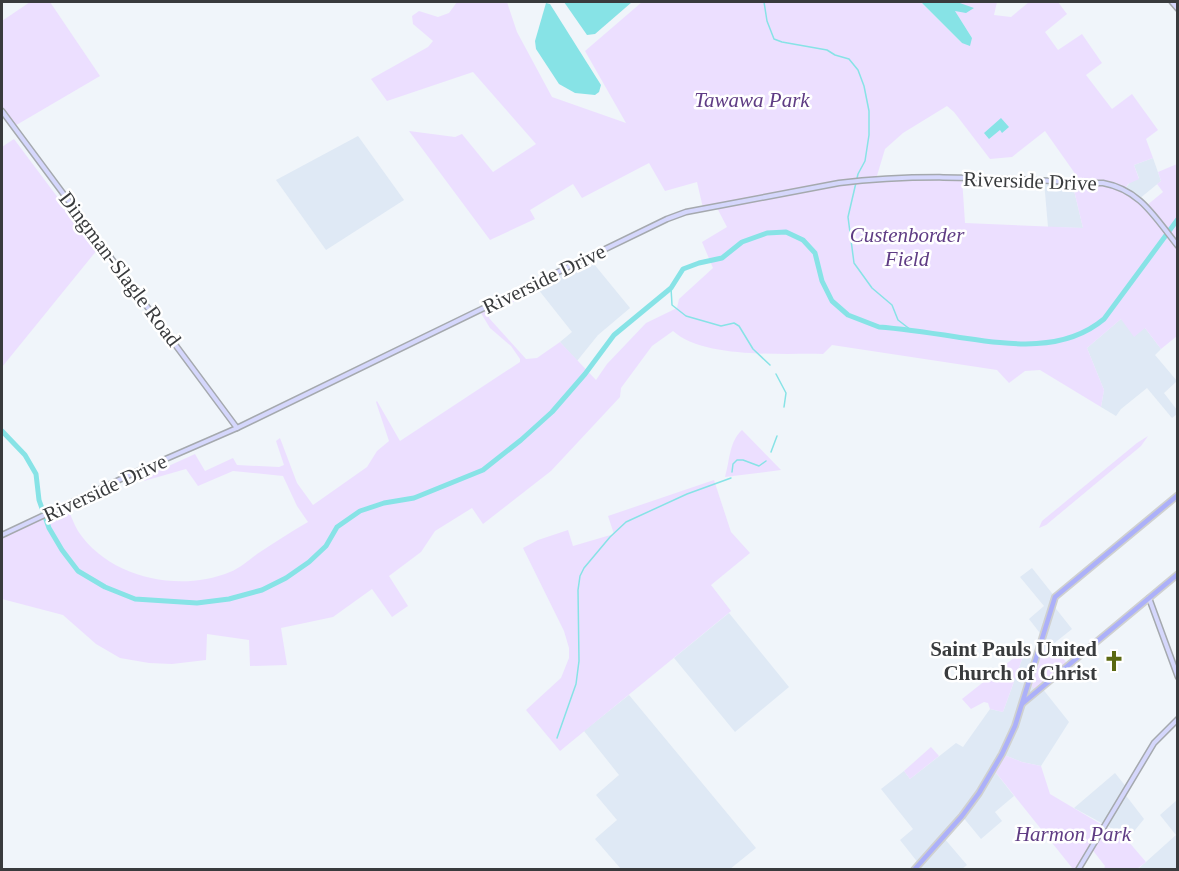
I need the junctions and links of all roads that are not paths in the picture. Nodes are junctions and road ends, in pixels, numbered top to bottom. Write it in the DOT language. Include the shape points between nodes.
graph roads {
  1 [pos="1172,2"];
  2 [pos="1178,9"];
  3 [pos="2,111"];
  4 [pos="1177,246"];
  5 [pos="237,428"];
  6 [pos="1178,495"];
  7 [pos="2,535"];
  8 [pos="1178,574"];
  9 [pos="1149,598"];
  10 [pos="1178,676"];
  11 [pos="1031,677"];
  12 [pos="1042,688"];
  13 [pos="1023,703"];
  14 [pos="1178,719"];
  15 [pos="914,870"];
  16 [pos="1078,870"];
  1 -- 2 [label="main road"];
  3 -- 5 [label="main road, Dingman-Slagle Road"];
  4 -- 5 [label="main road, Riverside Drive" via="1138,198 1125,189 1103,183 957,178 864,180 686,212"];
  5 -- 7 [label="main road, Riverside Drive"];
  6 -- 11 [label="main road" via="1055,597"];
  8 -- 9 [label="main road"];
  9 -- 10 [label="main road"];
  9 -- 12 [label="main road"];
  11 -- 12 [label="main road" via="1032,687"];
  11 -- 13 [label="main road"];
  12 -- 13 [label="main road"];
  13 -- 15 [label="main road" via="1016,726 979,794"];
  14 -- 16 [label="main road" via="1154,743"];
}
